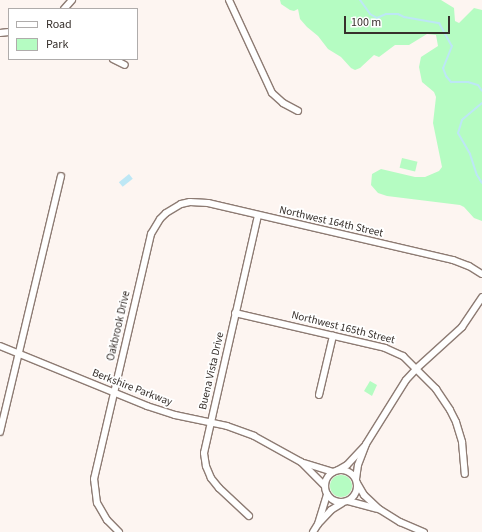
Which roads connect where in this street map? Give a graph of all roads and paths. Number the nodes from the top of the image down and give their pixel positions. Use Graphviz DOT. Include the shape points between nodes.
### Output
graph roads {
  1 [pos="72,0"];
  2 [pos="229,0"];
  3 [pos="65,8"];
  4 [pos="115,60"];
  5 [pos="125,65"];
  6 [pos="298,111"];
  7 [pos="61,176"];
  8 [pos="173,208"];
  9 [pos="258,215"];
  10 [pos="482,274"];
  11 [pos="482,297"];
  12 [pos="235,313"];
  13 [pos="333,336"];
  14 [pos="0,346"];
  15 [pos="19,353"];
  16 [pos="417,368"];
  17 [pos="114,392"];
  18 [pos="319,395"];
  19 [pos="210,422"];
  20 [pos="0,432"];
  21 [pos="366,444"];
  22 [pos="301,462"];
  23 [pos="335,471"];
  24 [pos="465,474"];
  25 [pos="356,481"];
  26 [pos="324,486"];
  27 [pos="327,494"];
  28 [pos="346,502"];
  29 [pos="379,509"];
  30 [pos="249,516"];
  31 [pos="318,524"];
  32 [pos="119,532"];
  33 [pos="313,532"];
  34 [pos="424,532"];
  1 -- 3 [label="street"];
  2 -- 6 [label="street" via="272,92 283,103"];
  4 -- 5 [label="street"];
  7 -- 15 [label="street"];
  8 -- 9 [label="street, Northwest 164th Street" via="190,202 199,202"];
  8 -- 17 [label="street, Oakbrook Drive" via="160,219 151,234"];
  9 -- 10 [label="street, Northwest 164th Street" via="453,260"];
  9 -- 12 [label="street, Buena Vista Drive"];
  11 -- 16 [label="street" via="462,327"];
  12 -- 13 [label="street, Northwest 165th Street"];
  12 -- 19 [label="street, Buena Vista Drive"];
  13 -- 16 [label="street, Northwest 165th Street" via="396,351"];
  13 -- 18 [label="street"];
  14 -- 15 [label="street, Berkshire Parkway"];
  15 -- 17 [label="street, Berkshire Parkway"];
  15 -- 20 [label="street"];
  16 -- 21 [label="street" via="398,392"];
  16 -- 24 [label="street, Northwest 165th Street" via="443,398 456,422 464,450"];
  17 -- 19 [label="street, Berkshire Parkway" via="160,411"];
  17 -- 32 [label="street, Oakbrook Drive" via="94,479 97,503 106,520"];
  19 -- 22 [label="street, Berkshire Parkway" via="254,436"];
  19 -- 30 [label="street, Buena Vista Drive" via="204,453 206,466 219,488"];
  21 -- 23 [label="street" via="347,465"];
  21 -- 25 [label="street" via="358,465"];
  22 -- 23 [label="street, Berkshire Parkway"];
  22 -- 26 [label="street, Berkshire Parkway"];
  23 -- 25 [label="street" via="346,471"];
  23 -- 26 [label="street" via="327,478"];
  25 -- 28 [label="street" via="354,495"];
  25 -- 29 [label="street" via="364,495"];
  26 -- 27 [label="street"];
  27 -- 28 [label="street" via="336,502"];
  27 -- 31 [label="street"];
  28 -- 29 [label="street"];
  28 -- 31 [label="street" via="331,510"];
  29 -- 34 [label="street" via="400,522"];
  31 -- 33 [label="street"];
}
